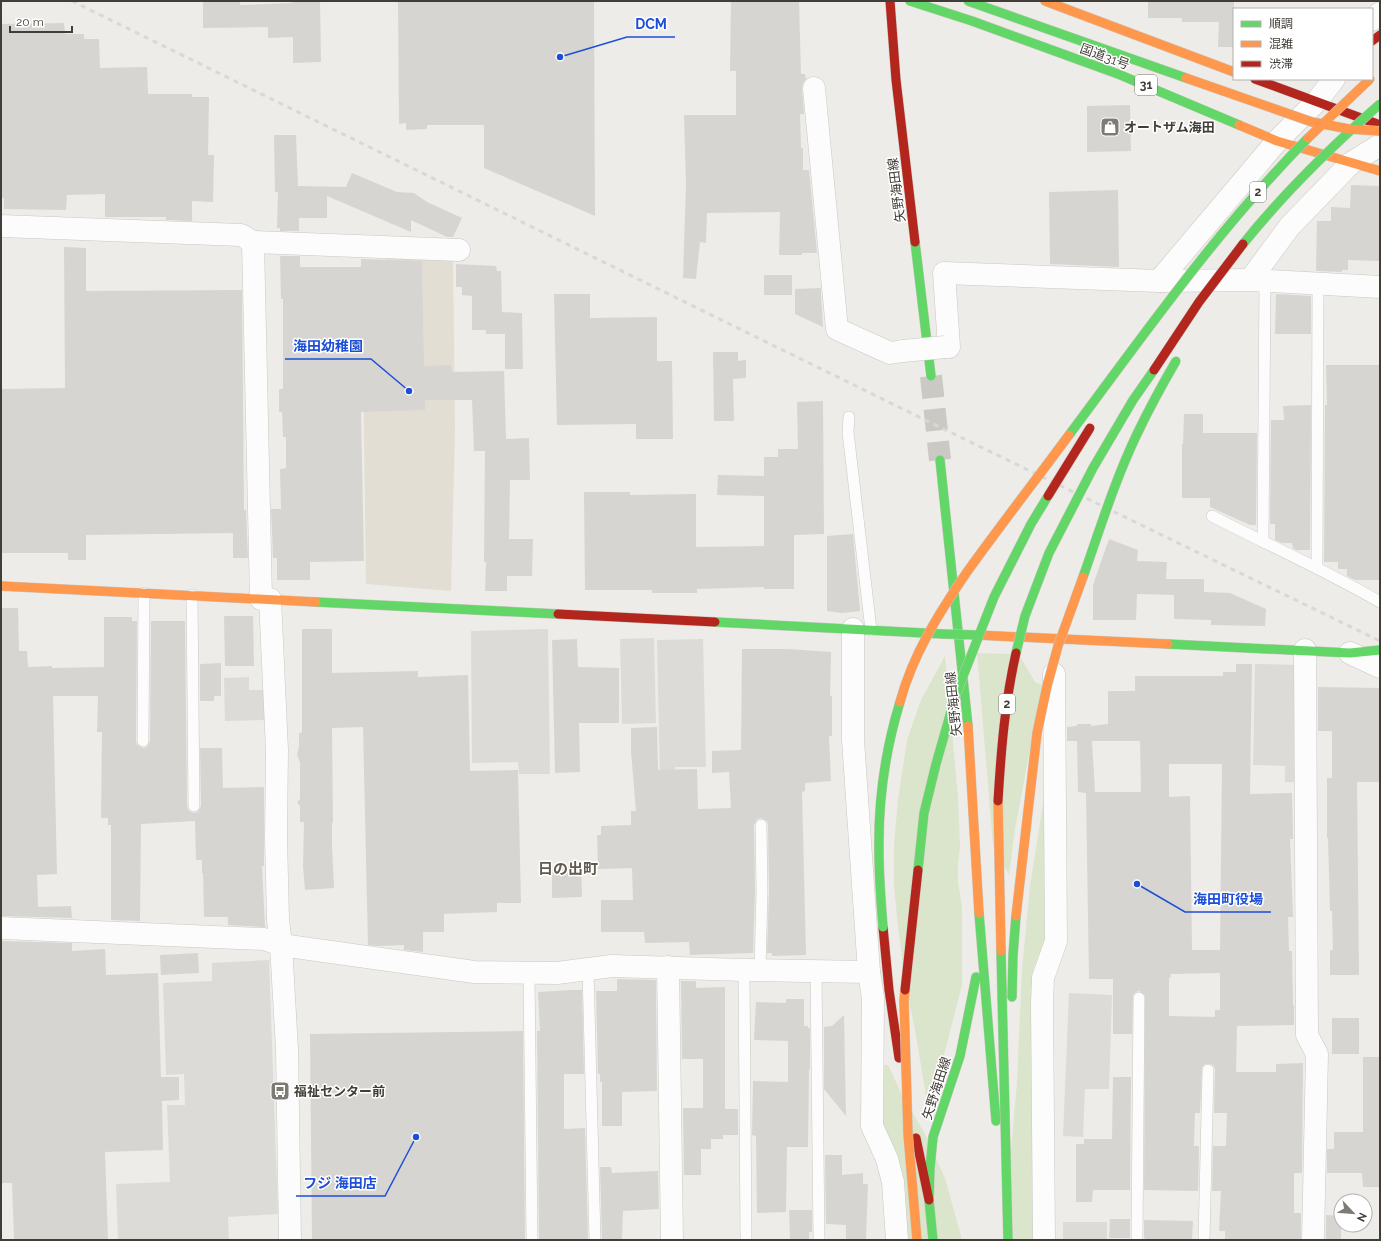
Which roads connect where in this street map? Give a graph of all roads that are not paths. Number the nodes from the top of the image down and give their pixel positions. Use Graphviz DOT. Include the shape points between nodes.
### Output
graph roads {
  1 [pos="890,1"];
  2 [pos="910,1"];
  3 [pos="968,1"];
  4 [pos="1045,1"];
  5 [pos="1173,50"];
  6 [pos="1233,66"];
  7 [pos="1233,72"];
  8 [pos="1258,80"];
  9 [pos="1333,80"];
  10 [pos="1370,80"];
  11 [pos="814,88"];
  12 [pos="1317,101"];
  13 [pos="1380,104"];
  14 [pos="1380,125"];
  15 [pos="1380,131"];
  16 [pos="1277,141"];
  17 [pos="1380,145"];
  18 [pos="1351,163"];
  19 [pos="1380,171"];
  20 [pos="1,226"];
  21 [pos="1252,233"];
  22 [pos="253,242"];
  23 [pos="459,250"];
  24 [pos="1257,280"];
  25 [pos="1159,281"];
  26 [pos="1318,284"];
  27 [pos="1380,288"];
  28 [pos="1207,307"];
  29 [pos="1158,315"];
  30 [pos="1180,352"];
  31 [pos="931,376"];
  32 [pos="1111,394"];
  33 [pos="849,417"];
  34 [pos="1095,420"];
  35 [pos="940,460"];
  36 [pos="1212,516"];
  37 [pos="1263,542"];
  38 [pos="1317,567"];
  39 [pos="1,586"];
  40 [pos="144,593"];
  41 [pos="192,595"];
  42 [pos="265,599"];
  43 [pos="1380,602"];
  44 [pos="862,629"];
  45 [pos="1054,638"];
  46 [pos="1305,650"];
  47 [pos="1380,650"];
  48 [pos="1350,653"];
  49 [pos="1380,667"];
  50 [pos="143,741"];
  51 [pos="194,806"];
  52 [pos="761,825"];
  53 [pos="1,928"];
  54 [pos="281,945"];
  55 [pos="980,946"];
  56 [pos="668,967"];
  57 [pos="588,969"];
  58 [pos="752,970"];
  59 [pos="816,971"];
  60 [pos="869,972"];
  61 [pos="529,973"];
  62 [pos="1139,998"];
  63 [pos="1208,1070"];
  64 [pos="1000,1164"];
  65 [pos="928,1200"];
  66 [pos="290,1240"];
  67 [pos="532,1240"];
  68 [pos="595,1240"];
  69 [pos="672,1240"];
  70 [pos="746,1240"];
  71 [pos="819,1240"];
  72 [pos="897,1240"];
  73 [pos="917,1240"];
  74 [pos="933,1240"];
  75 [pos="1000,1240"];
  76 [pos="1008,1240"];
  77 [pos="1044,1240"];
  78 [pos="1137,1240"];
  79 [pos="1204,1240"];
  80 [pos="1313,1240"];
  1 -- 31 [label="main road, 矢野海田線" via="896,80"];
  2 -- 16 [label="main road, 国道31号 / 31" via="1118,74"];
  3 -- 15 [label="main road, bridge" via="1312,122 1349,129"];
  4 -- 5 [label="main road"];
  5 -- 6 [label="main road"];
  5 -- 7 [label="main road"];
  8 -- 12 [label="main road"];
  9 -- 12 [label="street"];
  10 -- 29 [label="main road, 2, bridge" via="1269,180 1229,225"];
  11 -- 25 [label="street, bridge" via="837,329 890,352 949,347 944,273"];
  12 -- 14 [label="main road"];
  12 -- 16 [label="street"];
  13 -- 21 [label="main road, 2, bridge" via="1338,141"];
  16 -- 18 [label="main road, 国道31号 / 31"];
  16 -- 25 [label="street"];
  17 -- 18 [label="street"];
  18 -- 19 [label="main road, 国道31号 / 31"];
  18 -- 24 [label="street" via="1290,226"];
  20 -- 22 [label="street" via="241,235"];
  21 -- 28 [label="main road, bridge"];
  21 -- 76 [label="main road, 2, bridge" via="1199,302 1134,400 1093,468 1049,553 1025,616 1010,680 998,811"];
  22 -- 23 [label="street"];
  22 -- 42 [label="street"];
  24 -- 25 [label="street"];
  24 -- 26 [label="street"];
  24 -- 37 [label="lane"];
  26 -- 27 [label="street"];
  26 -- 38 [label="lane"];
  29 -- 32 [label="main road, 2, bridge"];
  29 -- 65 [label="main road, bridge" via="947,601 920,649 897,708 888,747 878,832 883,927 896,1044"];
  30 -- 64 [label="main road, bridge" via="1137,434 1116,484 1058,646 1036,733 1016,916 1010,1082"];
  33 -- 44 [label="lane"];
  34 -- 73 [label="main road, bridge" via="1031,524 994,597 956,694 924,812 904,1001 908,1134"];
  35 -- 55 [label="main road, 矢野海田線" via="970,741"];
  36 -- 37 [label="lane"];
  37 -- 38 [label="lane"];
  38 -- 43 [label="lane"];
  39 -- 40 [label="main road"];
  40 -- 41 [label="main road"];
  40 -- 50 [label="lane"];
  41 -- 42 [label="main road"];
  41 -- 51 [label="lane"];
  42 -- 44 [label="main road"];
  42 -- 54 [label="street" via="277,750 276,837"];
  44 -- 45 [label="main road, bridge"];
  44 -- 60 [label="street" via="853,740"];
  45 -- 46 [label="main road"];
  45 -- 77 [label="street" via="1056,940 1043,978"];
  46 -- 48 [label="main road"];
  46 -- 80 [label="street" via="1308,1035 1317,1054"];
  47 -- 48 [label="main road"];
  48 -- 49 [label="street"];
  52 -- 58 [label="lane" via="762,891"];
  53 -- 54 [label="street" via="264,939"];
  54 -- 61 [label="street" via="474,972"];
  54 -- 66 [label="street" via="287,1048"];
  55 -- 64 [label="main road, 矢野海田線"];
  55 -- 65 [label="main road, 矢野海田線" via="977,974 960,1056 933,1138"];
  56 -- 57 [label="street" via="612,966"];
  56 -- 58 [label="street"];
  56 -- 69 [label="street"];
  57 -- 61 [label="street" via="557,974"];
  57 -- 68 [label="lane"];
  58 -- 59 [label="street"];
  58 -- 70 [label="lane"];
  59 -- 60 [label="street"];
  59 -- 71 [label="lane"];
  60 -- 72 [label="street" via="873,998 872,1126 887,1159 893,1182"];
  61 -- 67 [label="lane"];
  62 -- 78 [label="lane"];
  63 -- 79 [label="lane"];
  64 -- 75 [label="main road, 矢野海田線"];
  65 -- 74 [label="main road, 矢野海田線"];
}
